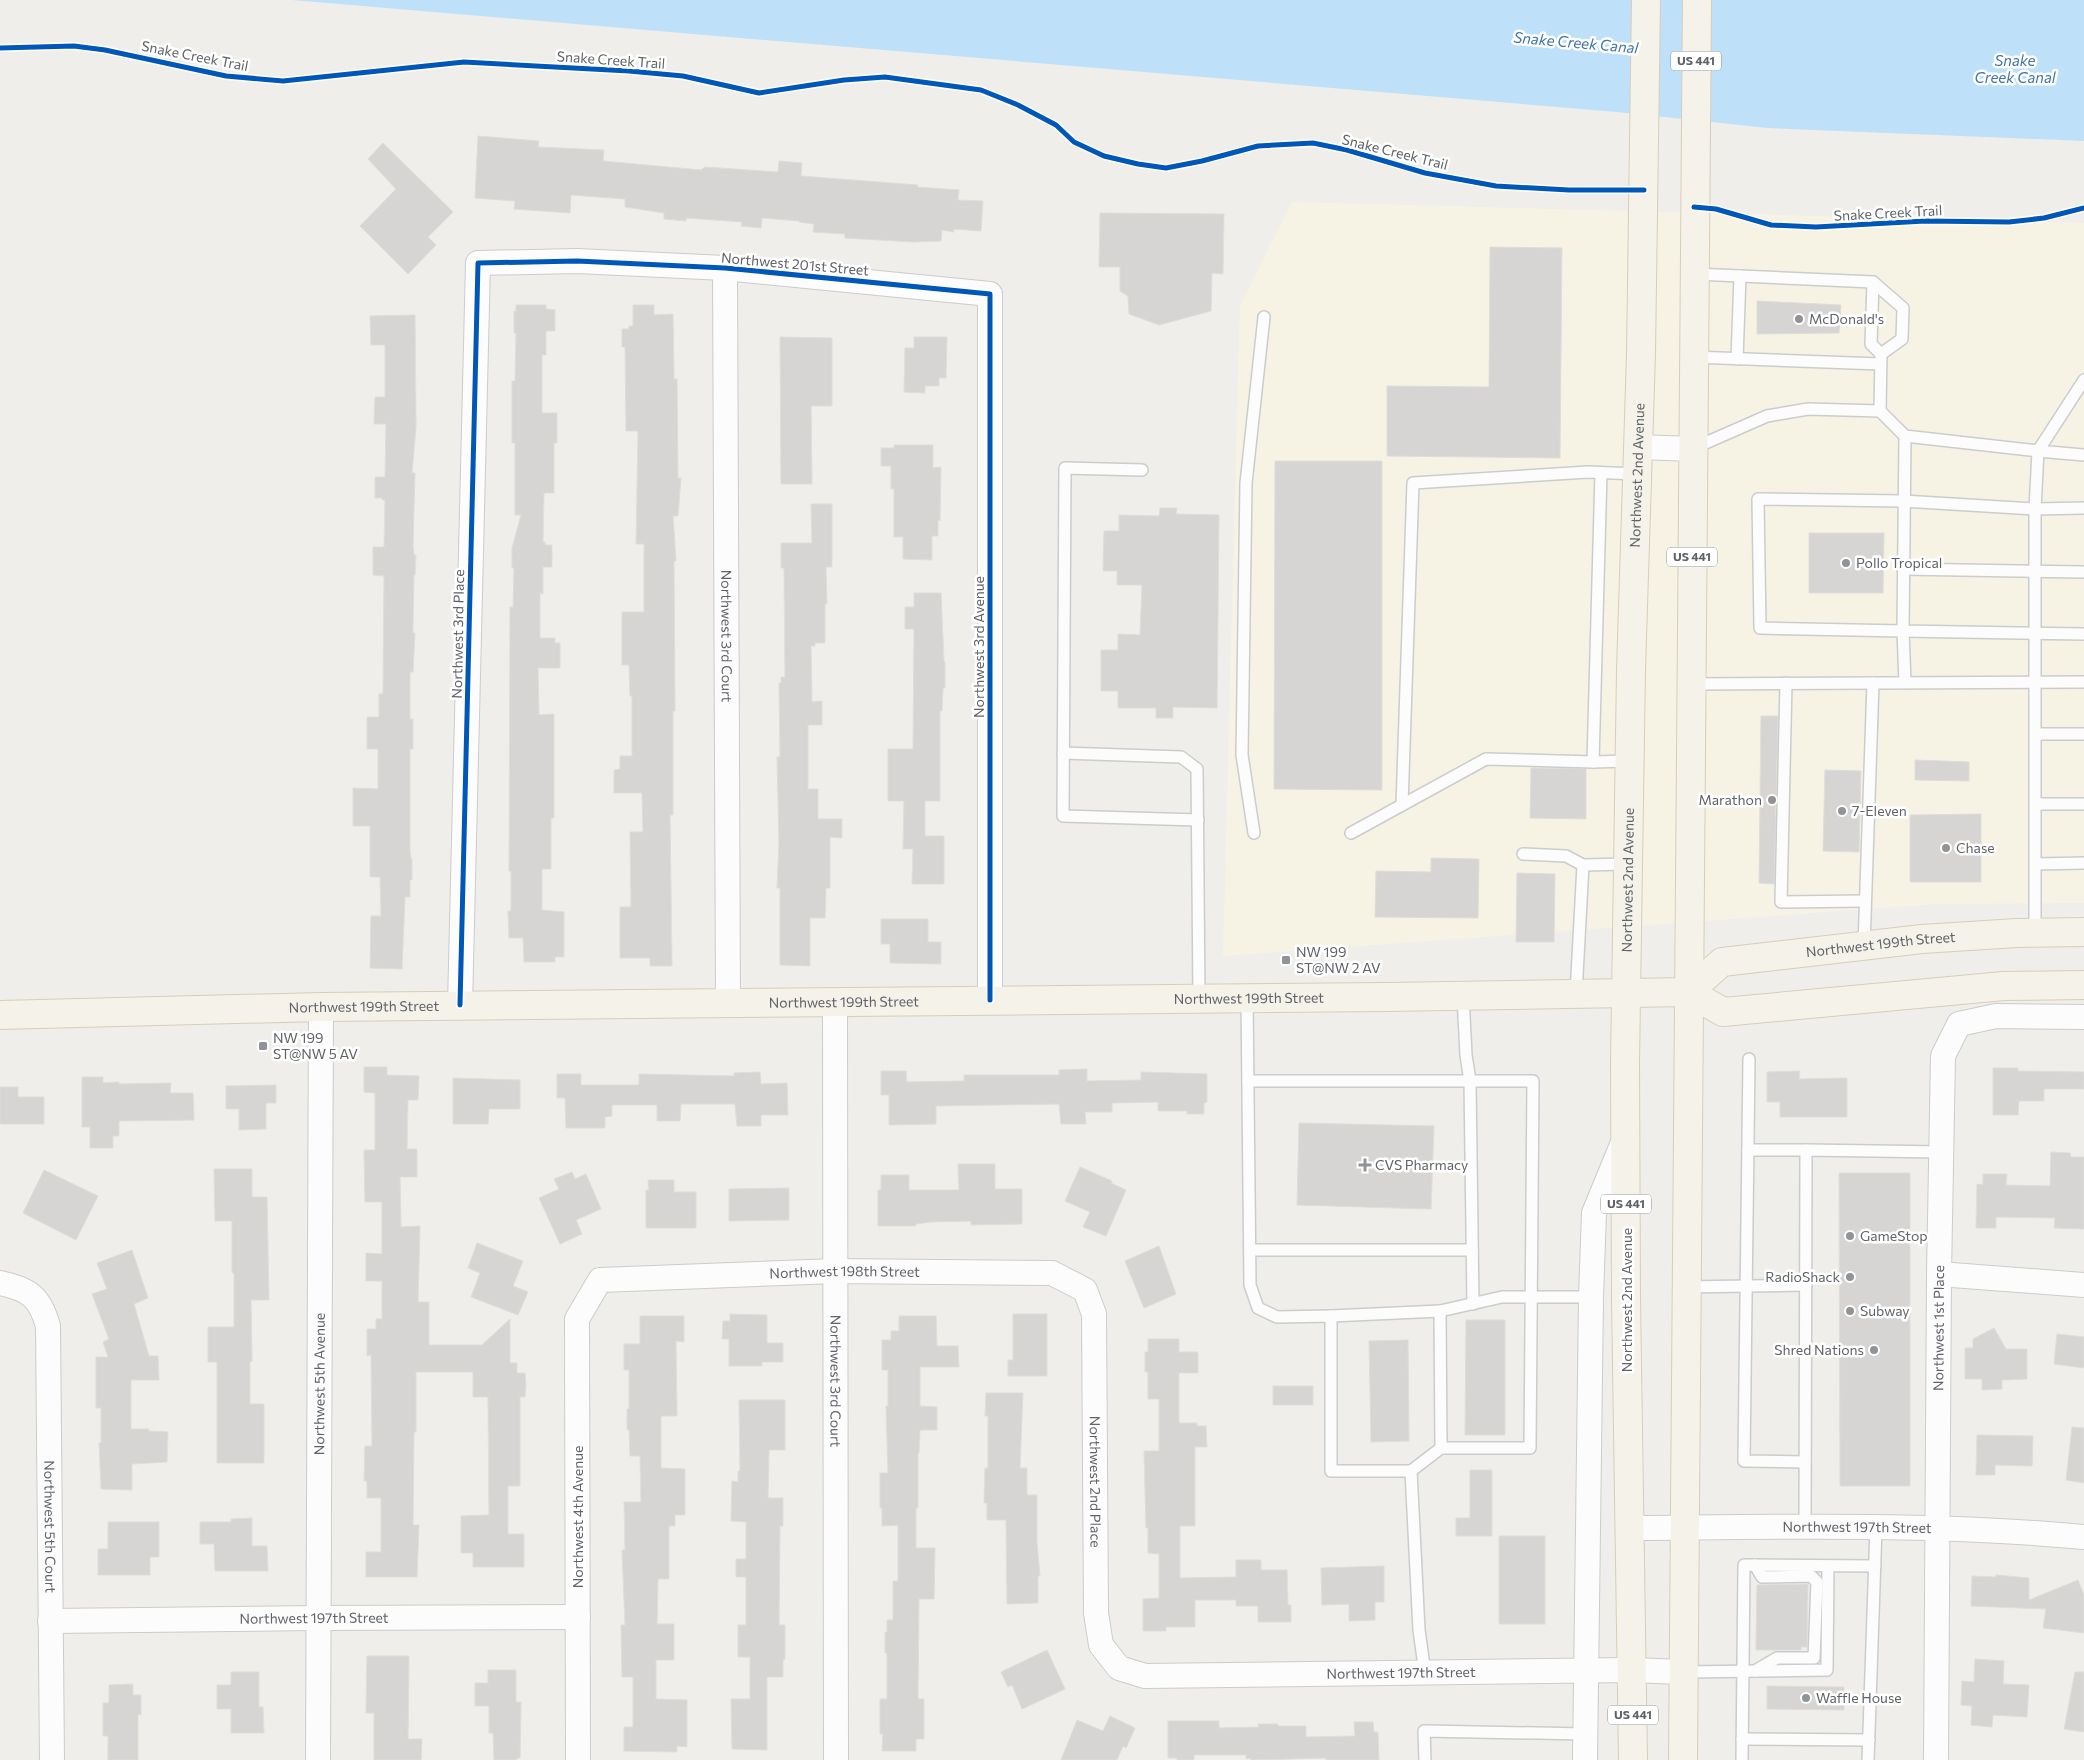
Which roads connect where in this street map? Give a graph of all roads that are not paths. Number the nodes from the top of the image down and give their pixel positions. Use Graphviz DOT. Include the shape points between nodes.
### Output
graph roads {
  1 [pos="1646,0"];
  2 [pos="1696,0"];
  3 [pos="478,263"];
  4 [pos="725,268"];
  5 [pos="1693,274"];
  6 [pos="1740,276"];
  7 [pos="1873,282"];
  8 [pos="990,294"];
  9 [pos="1264,316"];
  10 [pos="1694,357"];
  11 [pos="1737,358"];
  12 [pos="1880,359"];
  13 [pos="2084,380"];
  14 [pos="1880,411"];
  15 [pos="1905,436"];
  16 [pos="1638,448"];
  17 [pos="1692,449"];
  18 [pos="2038,451"];
  19 [pos="2084,455"];
  20 [pos="1142,470"];
  21 [pos="1601,473"];
  22 [pos="1637,474"];
  23 [pos="1903,502"];
  24 [pos="2084,508"];
  25 [pos="2035,509"];
  26 [pos="1903,569"];
  27 [pos="2036,572"];
  28 [pos="2084,572"];
  29 [pos="1903,631"];
  30 [pos="2036,634"];
  31 [pos="2084,634"];
  32 [pos="2036,681"];
  33 [pos="1905,682"];
  34 [pos="2084,682"];
  35 [pos="1786,683"];
  36 [pos="1873,683"];
  37 [pos="1691,684"];
  38 [pos="2036,734"];
  39 [pos="2084,734"];
  40 [pos="1063,753"];
  41 [pos="1630,761"];
  42 [pos="1592,762"];
  43 [pos="2036,804"];
  44 [pos="2084,804"];
  45 [pos="1402,805"];
  46 [pos="1198,820"];
  47 [pos="1254,833"];
  48 [pos="1351,833"];
  49 [pos="1523,854"];
  50 [pos="2084,863"];
  51 [pos="1627,864"];
  52 [pos="2036,864"];
  53 [pos="1583,865"];
  54 [pos="1865,900"];
  55 [pos="2084,932"];
  56 [pos="2035,933"];
  57 [pos="1864,946"];
  58 [pos="2084,985"];
  59 [pos="1688,992"];
  60 [pos="1626,993"];
  61 [pos="1576,994"];
  62 [pos="1463,995"];
  63 [pos="1199,998"];
  64 [pos="1247,998"];
  65 [pos="990,1000"];
  66 [pos="835,1002"];
  67 [pos="728,1003"];
  68 [pos="460,1005"];
  69 [pos="321,1007"];
  70 [pos="0,1015"];
  71 [pos="2084,1017"];
  72 [pos="1748,1059"];
  73 [pos="1248,1081"];
  74 [pos="1470,1081"];
  75 [pos="1626,1134"];
  76 [pos="1748,1150"];
  77 [pos="1806,1150"];
  78 [pos="1941,1152"];
  79 [pos="1250,1250"];
  80 [pos="1472,1250"];
  81 [pos="836,1271"];
  82 [pos="1939,1274"];
  83 [pos="600,1280"];
  84 [pos="0,1283"];
  85 [pos="2084,1284"];
  86 [pos="1746,1285"];
  87 [pos="1806,1285"];
  88 [pos="1686,1287"];
  89 [pos="1085,1290"];
  90 [pos="1531,1296"];
  91 [pos="1591,1297"];
  92 [pos="1473,1304"];
  93 [pos="1440,1311"];
  94 [pos="1331,1316"];
  95 [pos="1441,1448"];
  96 [pos="1806,1462"];
  97 [pos="1411,1471"];
  98 [pos="1938,1527"];
  99 [pos="1629,1528"];
  100 [pos="1684,1528"];
  101 [pos="1806,1528"];
  102 [pos="1876,1528"];
  103 [pos="2084,1537"];
  104 [pos="1755,1566"];
  105 [pos="1828,1566"];
  106 [pos="1875,1566"];
  107 [pos="318,1618"];
  108 [pos="578,1618"];
  109 [pos="50,1620"];
  110 [pos="1119,1668"];
  111 [pos="1632,1670"];
  112 [pos="1586,1671"];
  113 [pos="1684,1672"];
  114 [pos="1748,1672"];
  115 [pos="1425,1673"];
  116 [pos="1585,1734"];
  117 [pos="1742,1739"];
  118 [pos="1869,1740"];
  119 [pos="52,1760"];
  120 [pos="318,1760"];
  121 [pos="578,1760"];
  122 [pos="836,1760"];
  123 [pos="1425,1760"];
  124 [pos="1585,1760"];
  125 [pos="1633,1760"];
  126 [pos="1683,1760"];
  127 [pos="1742,1760"];
  128 [pos="1868,1760"];
  129 [pos="1936,1760"];
  1 -- 16 [label="main road, Northwest 2nd Avenue / US 441"];
  2 -- 5 [label="main road, US 441"];
  3 -- 4 [label="street, Northwest 201st Street" via="577,261"];
  3 -- 68 [label="street, Northwest 3rd Place"];
  4 -- 8 [label="street, Northwest 201st Street"];
  4 -- 67 [label="street, Northwest 3rd Court"];
  5 -- 6 [label="lane"];
  5 -- 10 [label="main road, US 441"];
  6 -- 7 [label="lane"];
  6 -- 11 [label="lane"];
  7 -- 12 [label="lane" via="1871,344"];
  7 -- 12 [label="lane" via="1903,308 1902,339"];
  8 -- 65 [label="street, Northwest 3rd Avenue"];
  9 -- 47 [label="lane" via="1246,483 1242,755"];
  10 -- 11 [label="lane"];
  10 -- 17 [label="main road, US 441"];
  11 -- 12 [label="lane"];
  12 -- 14 [label="lane"];
  13 -- 18 [label="lane"];
  14 -- 15 [label="lane"];
  14 -- 17 [label="lane" via="1808,409 1767,416"];
  15 -- 18 [label="lane"];
  15 -- 23 [label="lane"];
  16 -- 17 [label="street"];
  16 -- 22 [label="main road, Northwest 2nd Avenue / US 441"];
  17 -- 37 [label="main road, US 441"];
  18 -- 19 [label="lane"];
  18 -- 25 [label="lane"];
  20 -- 40 [label="lane" via="1065,468"];
  21 -- 22 [label="lane"];
  21 -- 42 [label="lane"];
  21 -- 45 [label="lane" via="1413,483"];
  22 -- 41 [label="main road, Northwest 2nd Avenue / US 441"];
  23 -- 25 [label="lane"];
  23 -- 26 [label="lane"];
  23 -- 29 [label="lane" via="1758,499 1760,628"];
  24 -- 25 [label="lane"];
  25 -- 27 [label="lane"];
  26 -- 27 [label="lane"];
  26 -- 29 [label="lane"];
  27 -- 28 [label="lane"];
  27 -- 30 [label="lane"];
  29 -- 30 [label="lane"];
  29 -- 33 [label="lane"];
  30 -- 31 [label="lane"];
  30 -- 32 [label="lane"];
  32 -- 33 [label="lane"];
  32 -- 34 [label="lane"];
  32 -- 38 [label="lane"];
  33 -- 36 [label="lane"];
  35 -- 36 [label="lane"];
  35 -- 37 [label="lane"];
  35 -- 54 [label="lane" via="1781,902"];
  36 -- 54 [label="lane"];
  37 -- 59 [label="main road, US 441"];
  38 -- 39 [label="lane"];
  38 -- 43 [label="lane"];
  40 -- 46 [label="lane" via="1181,757 1197,769"];
  40 -- 46 [label="lane" via="1063,816"];
  41 -- 42 [label="lane"];
  41 -- 51 [label="main road, Northwest 2nd Avenue / US 441"];
  42 -- 45 [label="lane" via="1486,759"];
  43 -- 44 [label="lane"];
  43 -- 52 [label="lane"];
  45 -- 48 [label="lane"];
  46 -- 63 [label="lane"];
  49 -- 53 [label="lane" via="1566,856"];
  50 -- 52 [label="lane"];
  51 -- 53 [label="lane"];
  51 -- 60 [label="main road, Northwest 2nd Avenue / US 441"];
  52 -- 56 [label="lane"];
  53 -- 61 [label="lane"];
  54 -- 57 [label="lane"];
  55 -- 56 [label="main road, Northwest 199th Street"];
  56 -- 57 [label="main road, Northwest 199th Street" via="1922,939"];
  57 -- 59 [label="main road, Northwest 199th Street" via="1722,962"];
  58 -- 59 [label="main road" via="2004,986 1723,1012"];
  59 -- 60 [label="main road, Northwest 199th Street"];
  59 -- 88 [label="main road, US 441"];
  60 -- 61 [label="main road, Northwest 199th Street"];
  60 -- 75 [label="main road, Northwest 2nd Avenue / US 441"];
  61 -- 62 [label="main road, Northwest 199th Street"];
  62 -- 64 [label="main road, Northwest 199th Street"];
  62 -- 74 [label="lane"];
  63 -- 64 [label="main road, Northwest 199th Street"];
  63 -- 65 [label="main road, Northwest 199th Street"];
  64 -- 73 [label="lane"];
  65 -- 66 [label="main road, Northwest 199th Street"];
  66 -- 67 [label="main road, Northwest 199th Street"];
  66 -- 81 [label="street, Northwest 3rd Court"];
  67 -- 68 [label="main road, Northwest 199th Street"];
  68 -- 69 [label="main road, Northwest 199th Street"];
  69 -- 70 [label="main road, Northwest 199th Street"];
  69 -- 107 [label="street, Northwest 5th Avenue"];
  71 -- 78 [label="street, Northwest 1st Place" via="1996,1016 1959,1024 1943,1056"];
  72 -- 76 [label="lane"];
  73 -- 74 [label="lane"];
  73 -- 79 [label="lane"];
  74 -- 80 [label="lane"];
  74 -- 90 [label="lane" via="1533,1081"];
  75 -- 91 [label="street" via="1594,1213"];
  75 -- 99 [label="main road, Northwest 2nd Avenue / US 441"];
  76 -- 77 [label="lane"];
  76 -- 86 [label="lane"];
  77 -- 78 [label="lane"];
  77 -- 87 [label="lane"];
  78 -- 82 [label="street, Northwest 1st Place"];
  79 -- 80 [label="lane"];
  79 -- 94 [label="lane" via="1250,1285 1258,1308 1277,1317"];
  80 -- 92 [label="lane"];
  81 -- 83 [label="street, Northwest 198th Street"];
  81 -- 89 [label="street, Northwest 198th Street" via="1052,1273"];
  81 -- 122 [label="street, Northwest 3rd Court"];
  82 -- 85 [label="street"];
  82 -- 98 [label="street, Northwest 1st Place"];
  83 -- 108 [label="street, Northwest 4th Avenue" via="577,1318"];
  84 -- 109 [label="street, Northwest 5th Court" via="18,1287 34,1297 48,1326"];
  86 -- 87 [label="lane"];
  86 -- 88 [label="lane"];
  86 -- 96 [label="lane" via="1744,1461"];
  87 -- 96 [label="lane"];
  88 -- 100 [label="main road, US 441"];
  89 -- 110 [label="street, Northwest 2nd Place" via="1094,1314 1096,1613 1101,1645"];
  90 -- 91 [label="lane"];
  90 -- 92 [label="lane" via="1502,1297"];
  90 -- 95 [label="lane" via="1530,1448"];
  91 -- 112 [label="street"];
  92 -- 93 [label="lane"];
  93 -- 94 [label="lane"];
  93 -- 95 [label="lane"];
  94 -- 97 [label="lane" via="1331,1471"];
  95 -- 97 [label="lane"];
  96 -- 101 [label="lane"];
  97 -- 115 [label="lane" via="1418,1630"];
  98 -- 102 [label="street, Northwest 197th Street"];
  98 -- 103 [label="street, Northwest 197th Street"];
  98 -- 129 [label="street, Northwest 1st Place"];
  99 -- 100 [label="street, Northwest 197th Street"];
  99 -- 111 [label="main road, Northwest 2nd Avenue / US 441"];
  100 -- 101 [label="street, Northwest 197th Street"];
  100 -- 113 [label="main road, US 441"];
  101 -- 102 [label="street, Northwest 197th Street"];
  102 -- 106 [label="lane"];
  104 -- 105 [label="lane"];
  104 -- 114 [label="lane" via="1744,1566"];
  104 -- 114 [label="lane" via="1762,1577 1811,1576 1817,1582 1814,1658 1777,1658"];
  105 -- 106 [label="lane"];
  105 -- 114 [label="lane" via="1827,1670"];
  106 -- 118 [label="lane"];
  107 -- 108 [label="street, Northwest 197th Street"];
  107 -- 109 [label="street, Northwest 197th Street"];
  107 -- 120 [label="street, Northwest 5th Avenue"];
  108 -- 121 [label="street, Northwest 4th Avenue"];
  109 -- 119 [label="street, Northwest 5th Court"];
  110 -- 115 [label="street, Northwest 197th Street" via="1145,1676"];
  111 -- 112 [label="street, Northwest 197th Street"];
  111 -- 113 [label="street, Northwest 197th Street"];
  111 -- 125 [label="main road, Northwest 2nd Avenue / US 441"];
  112 -- 115 [label="street, Northwest 197th Street"];
  112 -- 116 [label="street"];
  113 -- 114 [label="lane"];
  113 -- 126 [label="main road, US 441"];
  114 -- 117 [label="lane"];
  116 -- 123 [label="lane" via="1424,1731"];
  116 -- 124 [label="street"];
  117 -- 118 [label="lane"];
  117 -- 127 [label="lane"];
  118 -- 128 [label="lane"];
}
